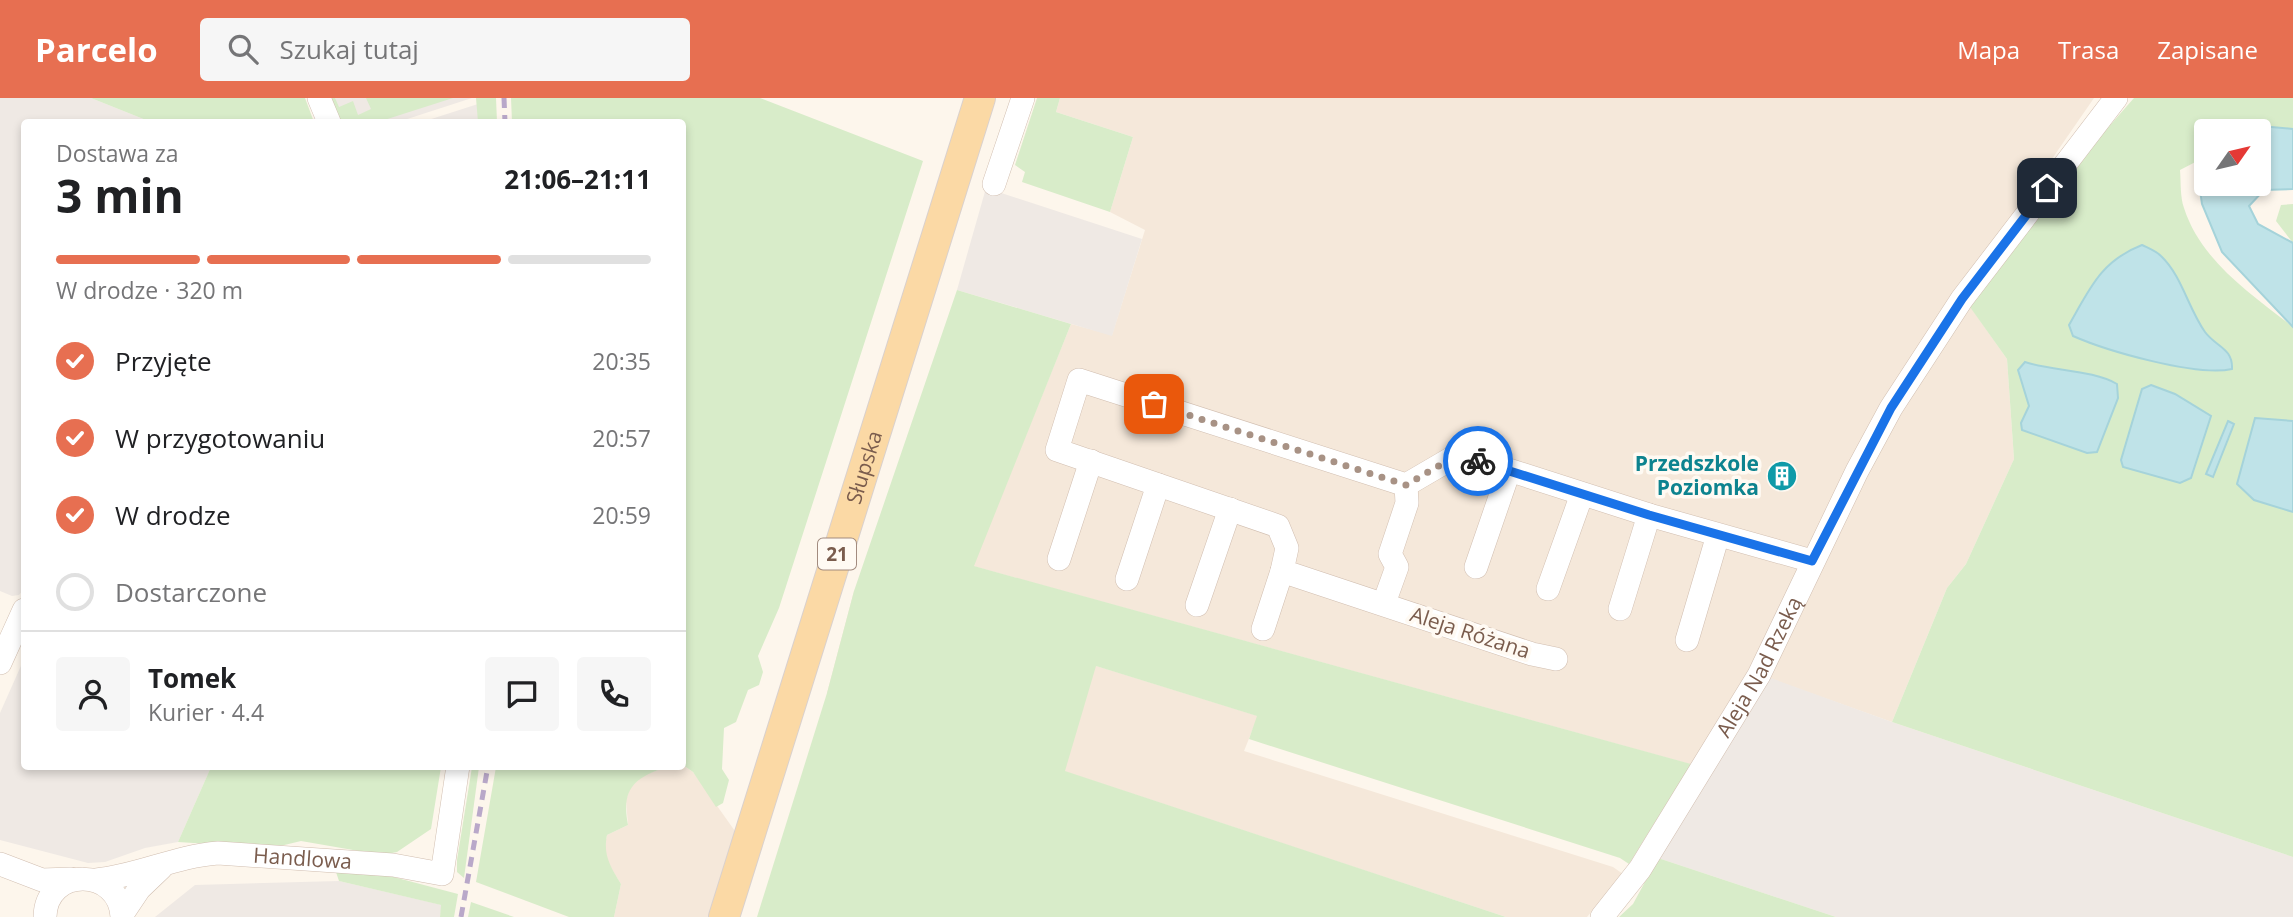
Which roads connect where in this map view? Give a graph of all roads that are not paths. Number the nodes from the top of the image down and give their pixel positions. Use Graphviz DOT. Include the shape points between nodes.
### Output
graph roads {
  1 [pos="319,98"];
  2 [pos="980,98"];
  3 [pos="1023,98"];
  4 [pos="2116,98"];
  5 [pos="328,119"];
  6 [pos="994,184"];
  7 [pos="1091,461"];
  8 [pos="1509,471"];
  9 [pos="1158,485"];
  10 [pos="1406,485"];
  11 [pos="1582,494"];
  12 [pos="1230,509"];
  13 [pos="1649,515"];
  14 [pos="1717,536"];
  15 [pos="1059,559"];
  16 [pos="1812,561"];
  17 [pos="1476,567"];
  18 [pos="1282,571"];
  19 [pos="1127,579"];
  20 [pos="1548,589"];
  21 [pos="1384,603"];
  22 [pos="1197,605"];
  23 [pos="1620,609"];
  24 [pos="21,617"];
  25 [pos="1263,629"];
  26 [pos="1687,640"];
  27 [pos="1556,659"];
  28 [pos="0,663"];
  29 [pos="457,770"];
  30 [pos="163,865"];
  31 [pos="10,869"];
  32 [pos="85,879"];
  33 [pos="44,915"];
  34 [pos="122,915"];
  35 [pos="724,917"];
  36 [pos="1602,917"];
  1 -- 5 [label="street"];
  2 -- 35 [label="main road, Słupska / 21"];
  3 -- 6 [label="street"];
  4 -- 16 [label="street, Aleja Nad Rzeką" via="1962,299 1891,408"];
  7 -- 9 [label="street"];
  7 -- 10 [label="street" via="1058,450 1079,380"];
  7 -- 15 [label="street"];
  8 -- 10 [label="street" via="1459,454"];
  8 -- 11 [label="street"];
  8 -- 17 [label="street"];
  9 -- 12 [label="street"];
  9 -- 19 [label="street"];
  10 -- 21 [label="street, Aleja Różana" via="1407,503 1390,554 1397,567"];
  11 -- 13 [label="street"];
  11 -- 20 [label="street"];
  12 -- 18 [label="street" via="1278,526 1287,548"];
  12 -- 22 [label="street"];
  13 -- 14 [label="street"];
  13 -- 23 [label="street"];
  14 -- 16 [label="street"];
  14 -- 26 [label="street"];
  16 -- 36 [label="street, Aleja Nad Rzeką" via="1759,675 1640,869"];
  18 -- 21 [label="street, Aleja Różana"];
  18 -- 25 [label="street"];
  21 -- 27 [label="street, Aleja Różana"];
  24 -- 28 [label="street"];
  29 -- 30 [label="street, Handlowa" via="442,874 393,865 218,853"];
  30 -- 32 [label="street, Handlowa" via="118,878"];
  30 -- 34 [label="street, Handlowa"];
  31 -- 32 [label="street" via="50,880"];
  31 -- 33 [label="street" via="38,895"];
  32 -- 33 [label="street" via="54,891"];
  32 -- 34 [label="street, Handlowa" via="114,893"];
}
